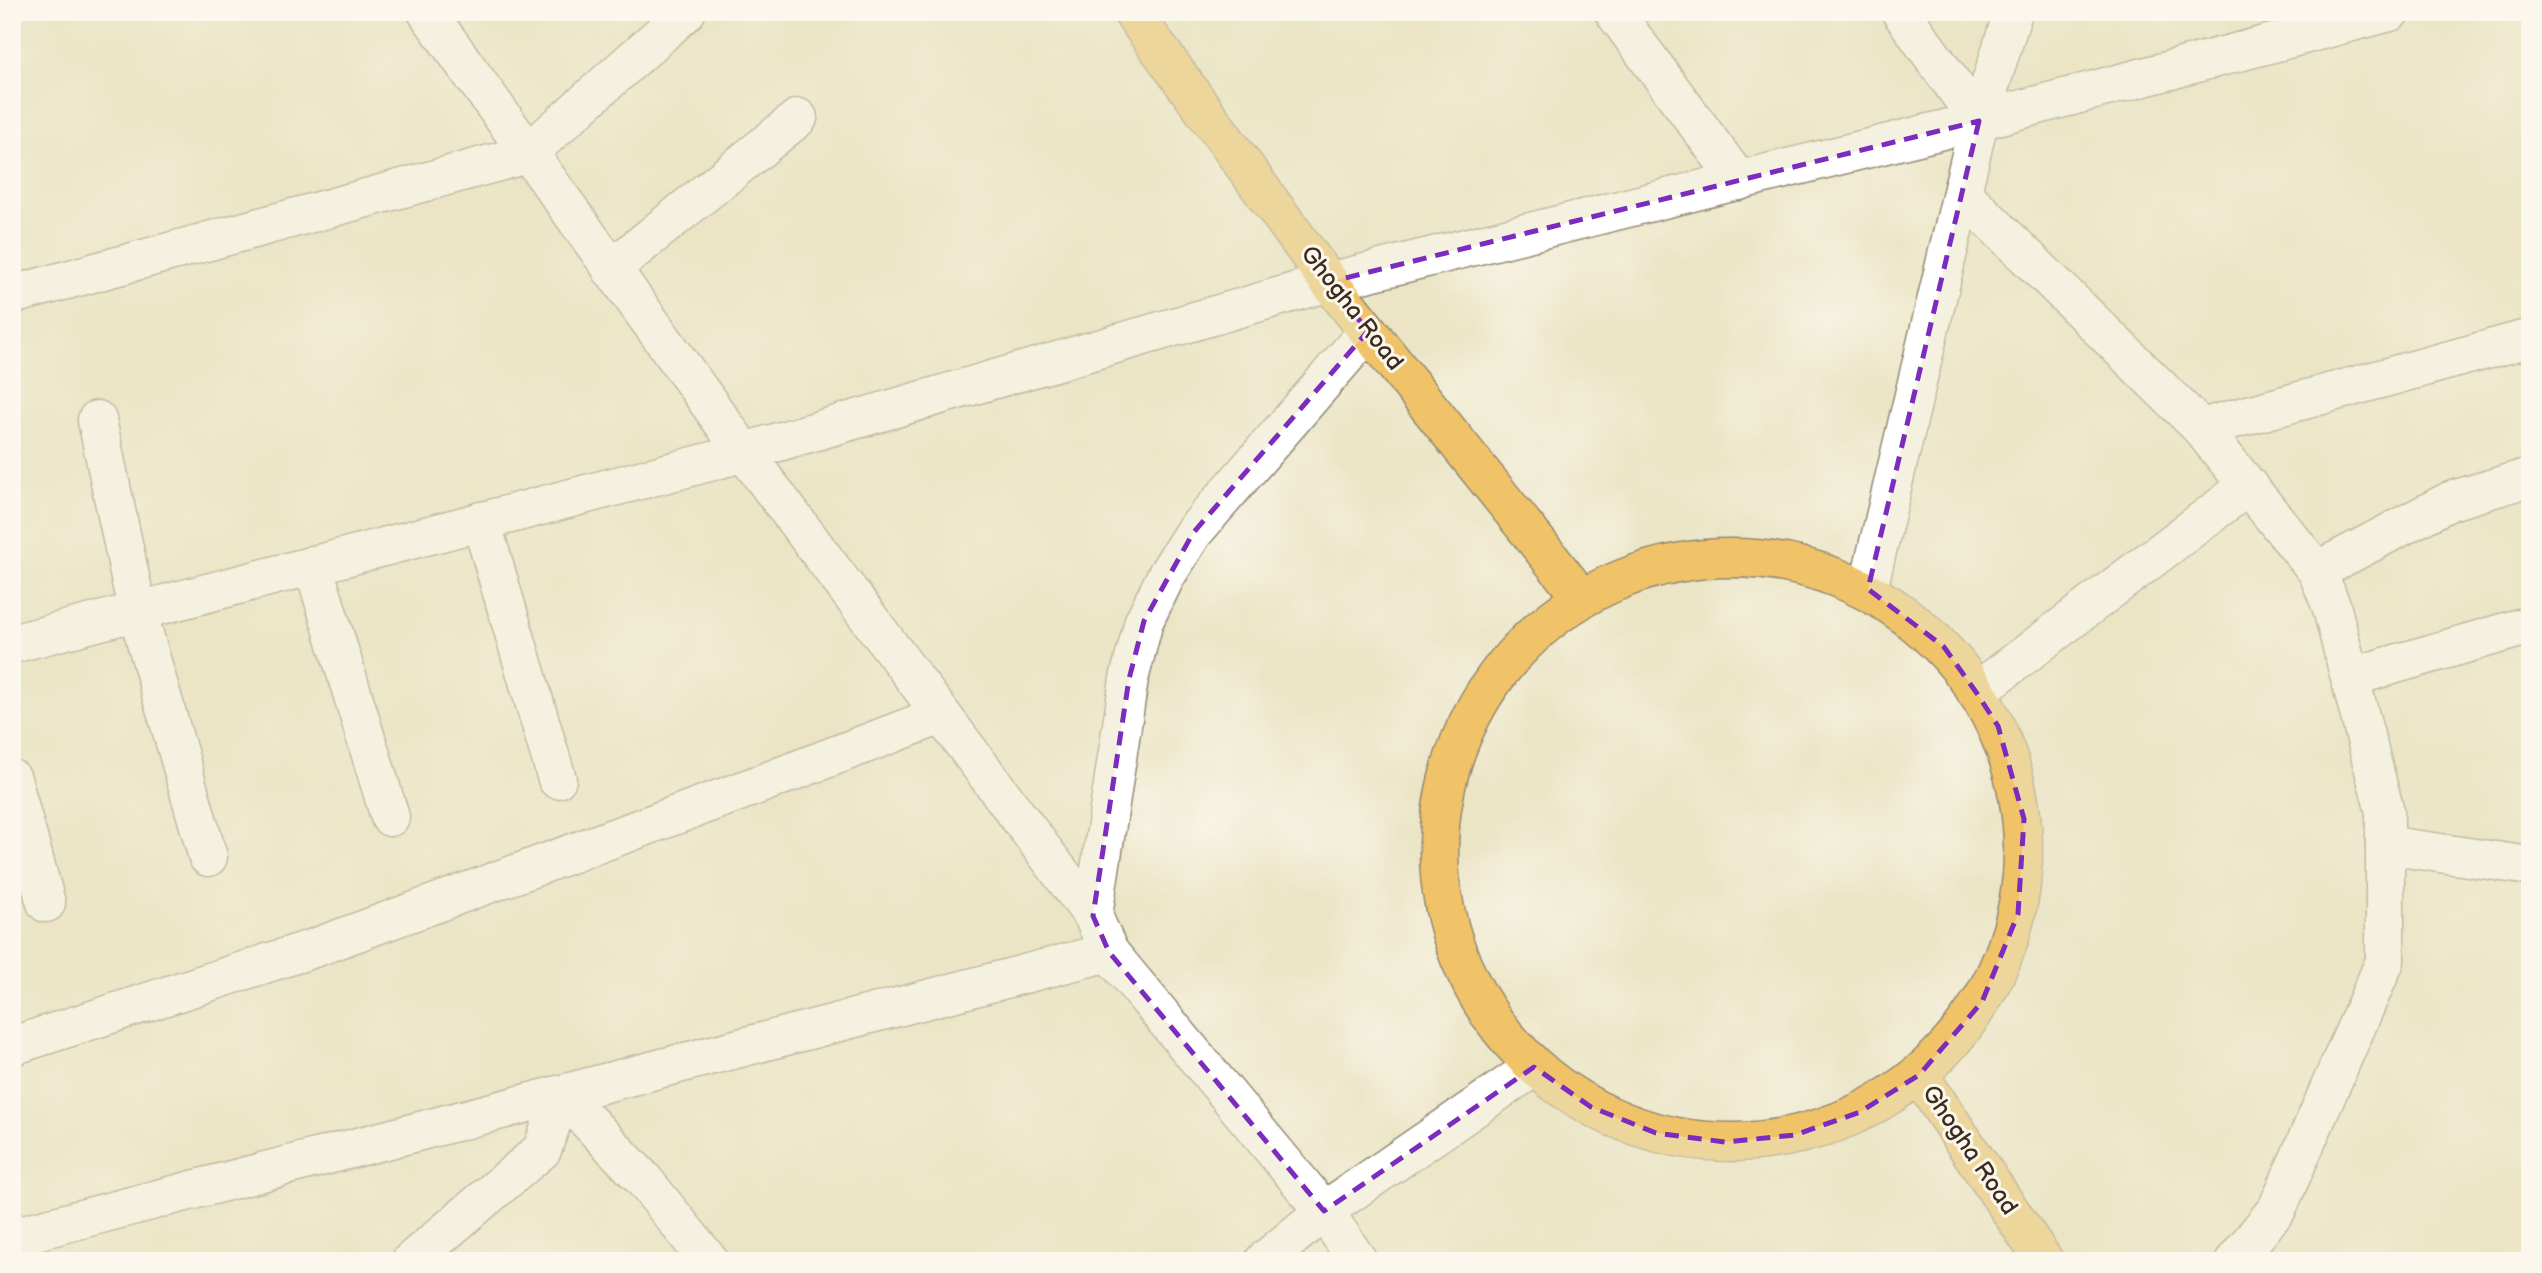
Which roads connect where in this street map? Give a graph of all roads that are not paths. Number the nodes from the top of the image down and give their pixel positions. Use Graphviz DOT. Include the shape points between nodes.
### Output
graph roads {
  1 [pos="427,12"];
  2 [pos="687,12"];
  3 [pos="1132,12"];
  4 [pos="1615,12"];
  5 [pos="1901,12"];
  6 [pos="2013,12"];
  7 [pos="2390,12"];
  8 [pos="798,118"];
  9 [pos="1979,121"];
  10 [pos="527,154"];
  11 [pos="1739,181"];
  12 [pos="1962,193"];
  13 [pos="611,269"];
  14 [pos="1329,282"];
  15 [pos="12,295"];
  16 [pos="1368,331"];
  17 [pos="2530,338"];
  18 [pos="97,420"];
  19 [pos="2201,428"];
  20 [pos="744,452"];
  21 [pos="2530,477"];
  22 [pos="2248,486"];
  23 [pos="481,521"];
  24 [pos="313,565"];
  25 [pos="2317,571"];
  26 [pos="1868,589"];
  27 [pos="1581,597"];
  28 [pos="137,610"];
  29 [pos="2530,625"];
  30 [pos="12,644"];
  31 [pos="2351,677"];
  32 [pos="1976,692"];
  33 [pos="941,715"];
  34 [pos="12,779"];
  35 [pos="557,779"];
  36 [pos="390,817"];
  37 [pos="2385,845"];
  38 [pos="208,857"];
  39 [pos="2530,866"];
  40 [pos="46,903"];
  41 [pos="1093,916"];
  42 [pos="1109,952"];
  43 [pos="12,1046"];
  44 [pos="1534,1067"];
  45 [pos="1919,1075"];
  46 [pos="562,1094"];
  47 [pos="1324,1211"];
  48 [pos="12,1237"];
  49 [pos="411,1261"];
  50 [pos="709,1261"];
  51 [pos="1264,1261"];
  52 [pos="1358,1261"];
  53 [pos="2044,1261"];
  54 [pos="2235,1261"];
  1 -- 10 [label="street"];
  2 -- 10 [label="street"];
  3 -- 14 [label="main road, Ghogha Road"];
  4 -- 11 [label="street"];
  5 -- 9 [label="street"];
  6 -- 9 [label="street"];
  7 -- 9 [label="street"];
  8 -- 13 [label="street"];
  9 -- 11 [label="street"];
  9 -- 12 [label="street"];
  10 -- 13 [label="street"];
  10 -- 15 [label="street"];
  11 -- 14 [label="street"];
  12 -- 19 [label="street"];
  12 -- 26 [label="street"];
  13 -- 20 [label="street"];
  14 -- 16 [label="main road, Ghogha Road"];
  14 -- 20 [label="street"];
  16 -- 27 [label="main road, Ghogha Road"];
  16 -- 41 [label="street" via="1193,533 1144,621 1129,679"];
  17 -- 19 [label="street"];
  18 -- 28 [label="street"];
  19 -- 22 [label="street"];
  20 -- 23 [label="street"];
  20 -- 33 [label="street"];
  21 -- 25 [label="street" via="2450,501"];
  22 -- 25 [label="street"];
  22 -- 32 [label="street"];
  23 -- 24 [label="street"];
  23 -- 35 [label="street"];
  24 -- 28 [label="street"];
  24 -- 36 [label="street"];
  25 -- 31 [label="street" via="2332,605"];
  26 -- 27 [label="main road" via="1773,559 1686,561"];
  26 -- 32 [label="main road" via="1944,647"];
  27 -- 44 [label="main road" via="1510,655 1461,732 1438,821 1443,911 1476,997"];
  28 -- 30 [label="street"];
  28 -- 38 [label="street"];
  29 -- 31 [label="street"];
  31 -- 37 [label="street" via="2385,811"];
  32 -- 45 [label="main road" via="1998,726 2024,819 2018,914 1982,1002"];
  33 -- 41 [label="street"];
  33 -- 43 [label="street" via="314,948"];
  34 -- 40 [label="street"];
  37 -- 39 [label="street"];
  37 -- 54 [label="street" via="2385,961 2277,1209"];
  41 -- 42 [label="street"];
  42 -- 46 [label="street"];
  42 -- 47 [label="street"];
  44 -- 45 [label="main road" via="1591,1107 1656,1133 1725,1142 1795,1135 1860,1112"];
  44 -- 47 [label="street"];
  45 -- 53 [label="main road, Ghogha Road"];
  46 -- 48 [label="street"];
  46 -- 49 [label="street" via="542,1150"];
  46 -- 50 [label="street" via="643,1179"];
  47 -- 51 [label="street"];
  47 -- 52 [label="street"];
}
